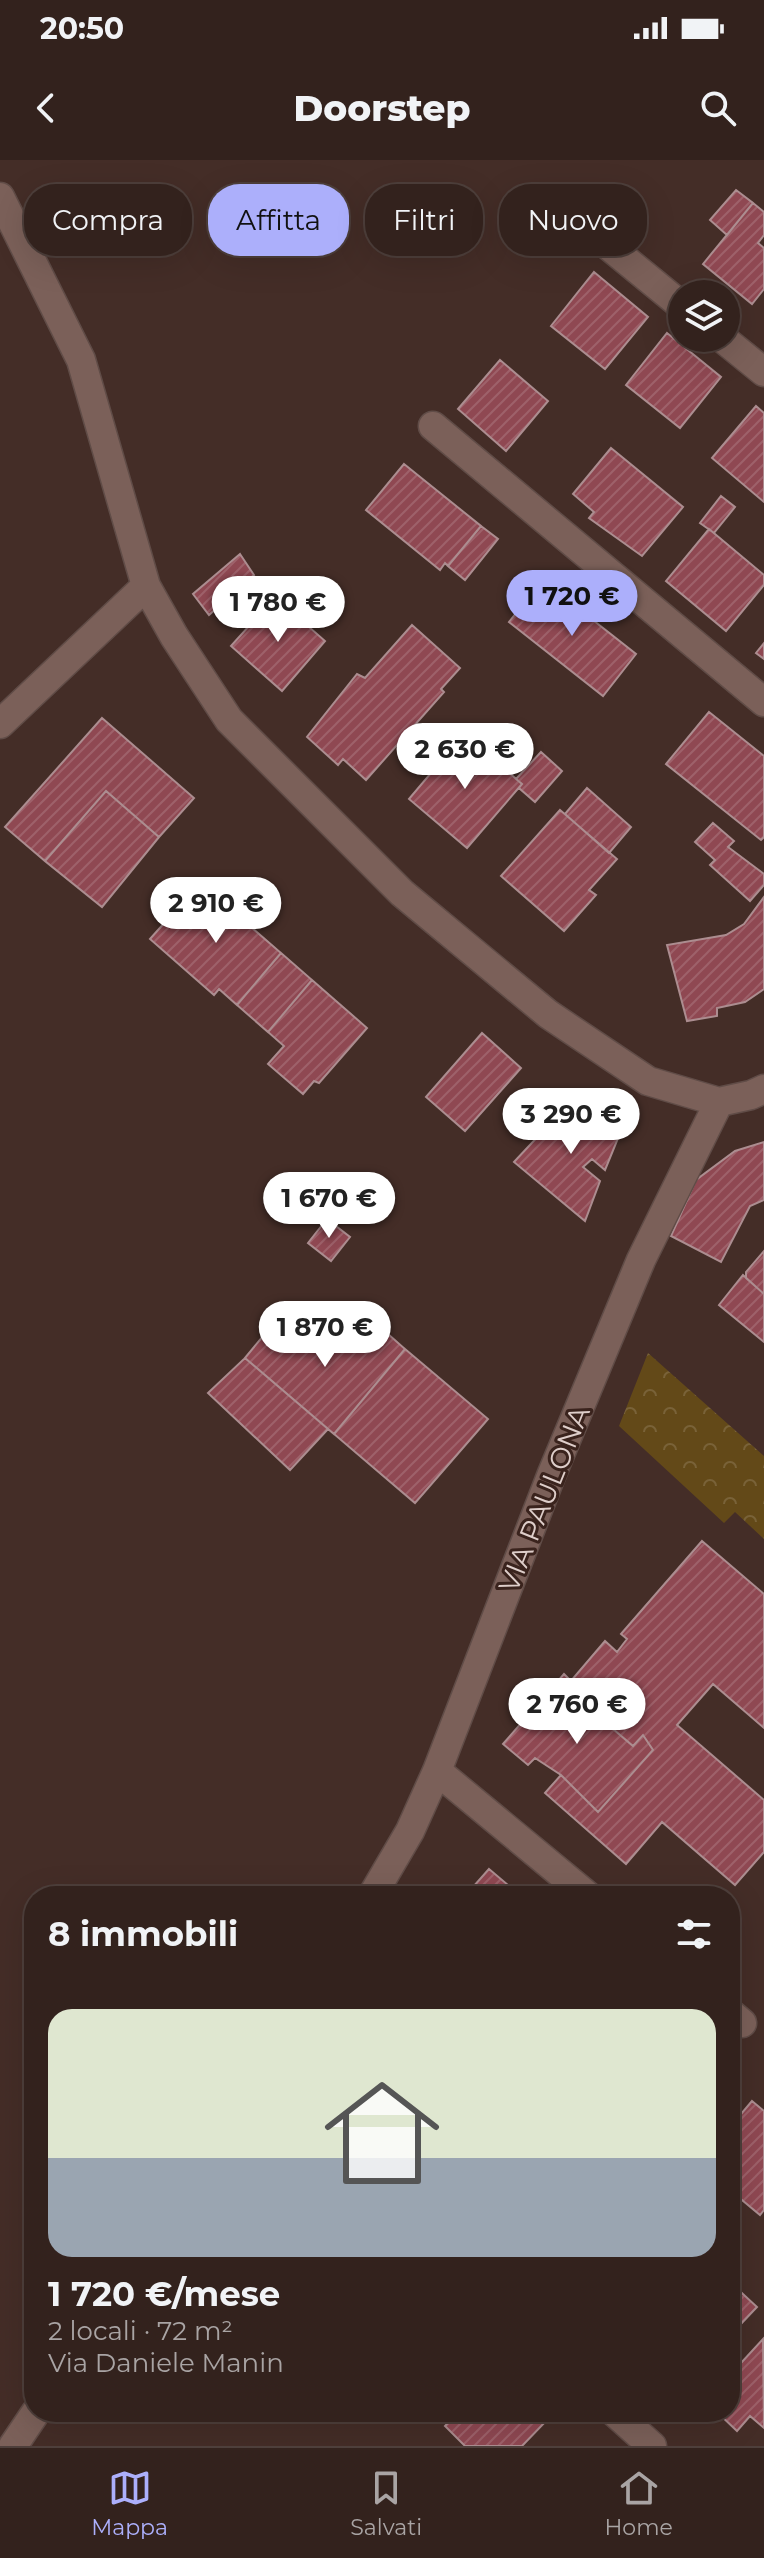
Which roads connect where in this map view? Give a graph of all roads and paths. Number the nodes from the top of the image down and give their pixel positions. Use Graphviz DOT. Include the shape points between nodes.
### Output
graph roads {
  1 [pos="0,197"];
  2 [pos="621,256"];
  3 [pos="668,295"];
  4 [pos="739,352"];
  5 [pos="764,372"];
  6 [pos="433,426"];
  7 [pos="146,586"];
  8 [pos="764,702"];
  9 [pos="0,724"];
  10 [pos="760,1094"];
  11 [pos="719,1102"];
  12 [pos="437,1771"];
  13 [pos="378,1886"];
  14 [pos="576,1886"];
  15 [pos="29,2422"];
  16 [pos="625,2422"];
  17 [pos="13,2446"];
  18 [pos="652,2446"];
  1 -- 7 [label="street" via="81,360"];
  2 -- 3 [label="street"];
  4 -- 5 [label="street"];
  6 -- 8 [label="street"];
  7 -- 9 [label="street"];
  7 -- 11 [label="street" via="229,720 402,893 548,1014 648,1081"];
  10 -- 11 [label="street"];
  11 -- 12 [label="street, VIA PAULONA" via="641,1260"];
  12 -- 13 [label="street, VIA PAULONA"];
  12 -- 14 [label="street"];
  15 -- 17 [label="street"];
  16 -- 18 [label="street"];
}
